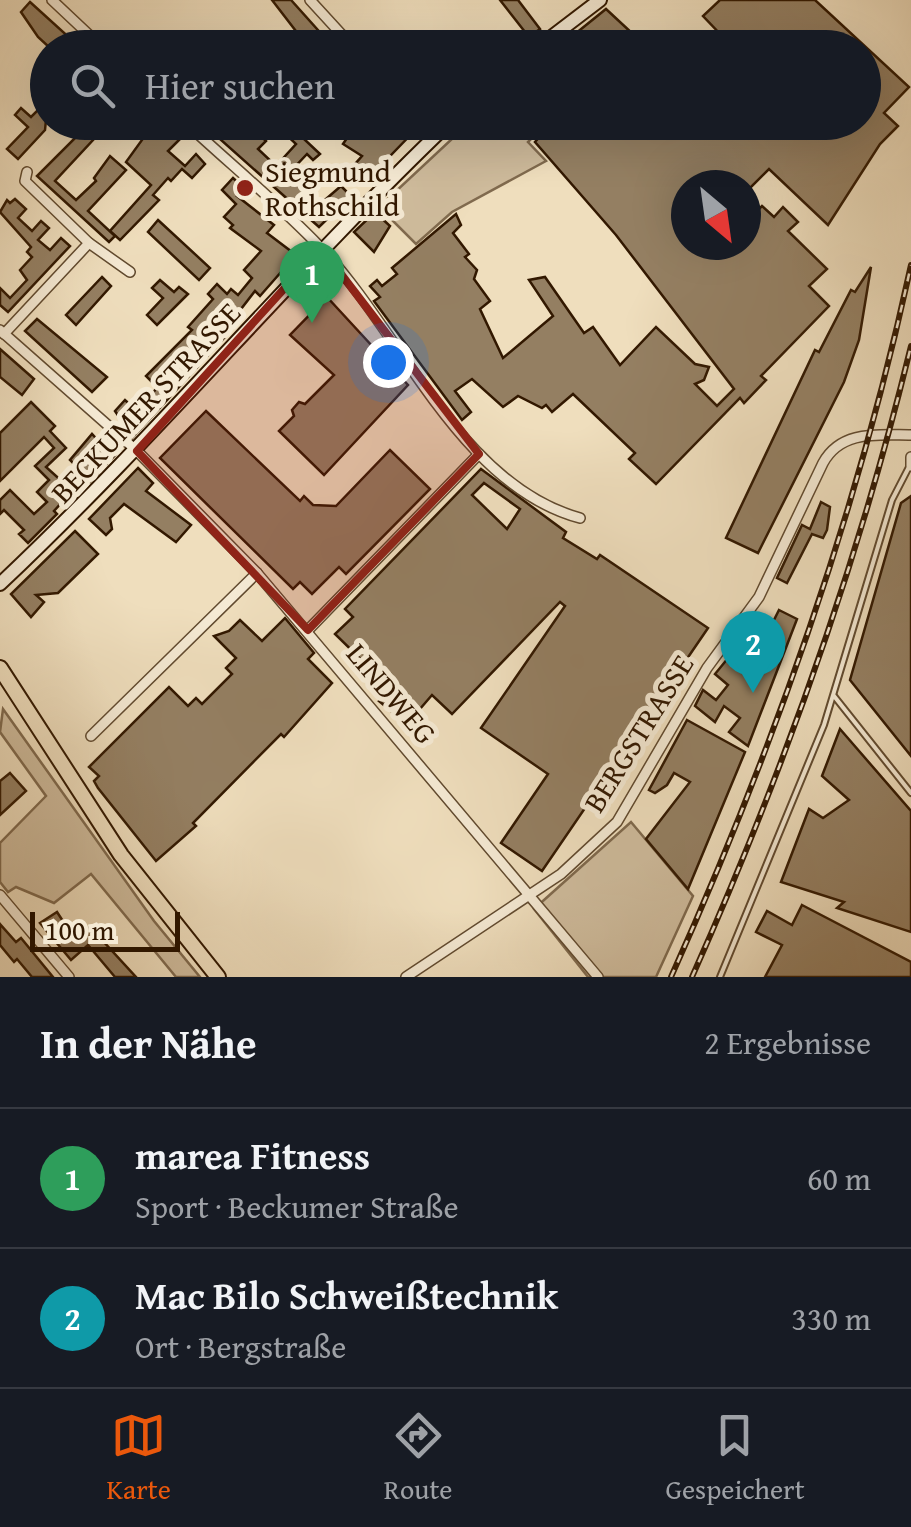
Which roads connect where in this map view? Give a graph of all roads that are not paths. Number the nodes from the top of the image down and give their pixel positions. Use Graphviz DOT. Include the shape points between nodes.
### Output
graph roads {
  1 [pos="52,0"];
  2 [pos="310,0"];
  3 [pos="600,0"];
  4 [pos="84,30"];
  5 [pos="338,30"];
  6 [pos="561,30"];
  7 [pos="204,140"];
  8 [pos="426,140"];
  9 [pos="26,172"];
  10 [pos="90,242"];
  11 [pos="321,248"];
  12 [pos="130,272"];
  13 [pos="2,332"];
  14 [pos="911,435"];
  15 [pos="136,451"];
  16 [pos="479,454"];
  17 [pos="911,463"];
  18 [pos="580,518"];
  19 [pos="258,574"];
  20 [pos="0,584"];
  21 [pos="308,630"];
  22 [pos="0,668"];
  23 [pos="834,696"];
  24 [pos="91,736"];
  25 [pos="911,792"];
  26 [pos="0,895"];
  27 [pos="528,897"];
  28 [pos="69,977"];
  29 [pos="218,977"];
  30 [pos="406,977"];
  31 [pos="598,977"];
  32 [pos="720,977"];
  1 -- 4 [label="street"];
  2 -- 5 [label="street"];
  3 -- 6 [label="street"];
  7 -- 11 [label="street"];
  8 -- 11 [label="street, BECKUMER STRASSE"];
  9 -- 10 [label="street" via="25,181"];
  10 -- 12 [label="street"];
  10 -- 13 [label="street"];
  11 -- 15 [label="street, BECKUMER STRASSE"];
  11 -- 16 [label="street"];
  13 -- 15 [label="street, LINDWEG"];
  14 -- 27 [label="street, BERGSTRASSE" via="837,444 759,596 707,668 617,822"];
  15 -- 19 [label="street, LINDWEG"];
  15 -- 20 [label="street, BECKUMER STRASSE"];
  16 -- 18 [label="street" via="544,505"];
  16 -- 21 [label="street"];
  17 -- 23 [label="lane" via="892,500"];
  19 -- 21 [label="street, LINDWEG"];
  19 -- 24 [label="street"];
  21 -- 27 [label="street, LINDWEG"];
  22 -- 29 [label="main road" via="121,855"];
  23 -- 25 [label="lane"];
  23 -- 32 [label="lane"];
  26 -- 28 [label="street"];
  27 -- 30 [label="street, BERGSTRASSE"];
  27 -- 31 [label="street, LINDWEG"];
}
